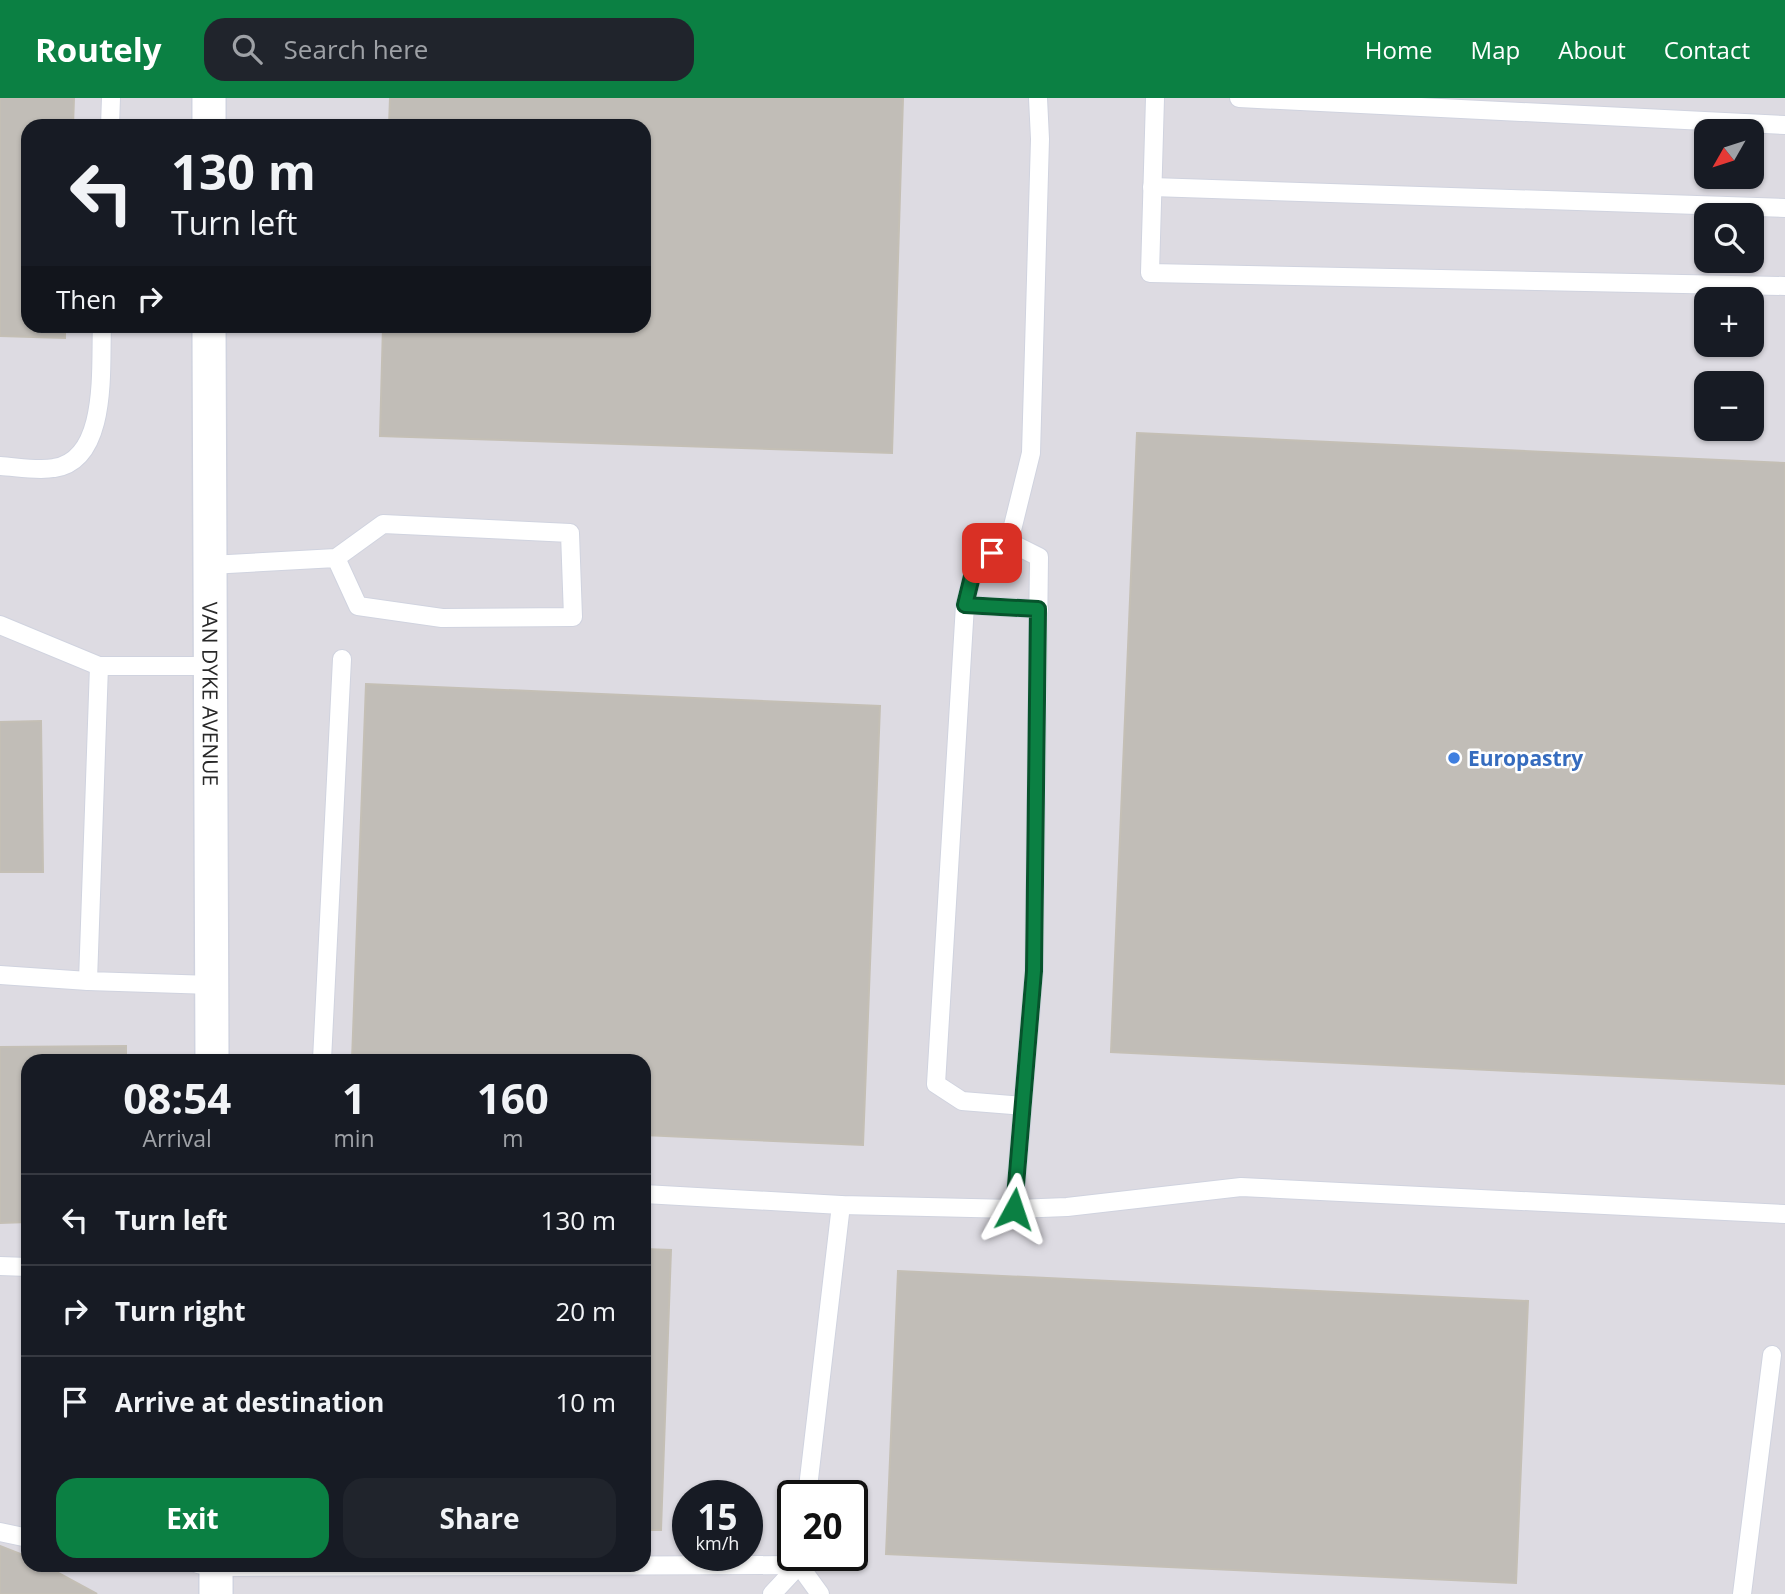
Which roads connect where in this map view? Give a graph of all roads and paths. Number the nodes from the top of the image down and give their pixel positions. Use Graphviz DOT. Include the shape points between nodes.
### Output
graph roads {
  1 [pos="111,98"];
  2 [pos="209,98"];
  3 [pos="1038,98"];
  4 [pos="1155,98"];
  5 [pos="1239,98"];
  6 [pos="110,119"];
  7 [pos="209,119"];
  8 [pos="1785,125"];
  9 [pos="1152,187"];
  10 [pos="1785,208"];
  11 [pos="1785,286"];
  12 [pos="102,333"];
  13 [pos="209,333"];
  14 [pos="0,466"];
  15 [pos="1009,542"];
  16 [pos="336,558"];
  17 [pos="210,565"];
  18 [pos="965,605"];
  19 [pos="1038,609"];
  20 [pos="0,625"];
  21 [pos="342,659"];
  22 [pos="99,666"];
  23 [pos="210,666"];
  24 [pos="0,975"];
  25 [pos="88,981"];
  26 [pos="212,985"];
  27 [pos="212,1054"];
  28 [pos="322,1054"];
  29 [pos="1023,1106"];
  30 [pos="651,1194"];
  31 [pos="841,1205"];
  32 [pos="1014,1209"];
  33 [pos="1785,1214"];
  34 [pos="0,1266"];
  35 [pos="21,1267"];
  36 [pos="1773,1355"];
  37 [pos="809,1480"];
  38 [pos="0,1532"];
  39 [pos="21,1536"];
  40 [pos="777,1561"];
  41 [pos="651,1563"];
  42 [pos="791,1571"];
  43 [pos="806,1571"];
  44 [pos="257,1572"];
  45 [pos="212,1573"];
  46 [pos="772,1594"];
  47 [pos="820,1594"];
  48 [pos="1742,1594"];
  1 -- 6 [label="lane"];
  2 -- 7 [label="street"];
  3 -- 15 [label="lane" via="1031,453"];
  4 -- 9 [label="lane"];
  5 -- 8 [label="lane"];
  9 -- 10 [label="lane"];
  9 -- 11 [label="lane" via="1150,273"];
  12 -- 14 [label="lane" via="99,403 91,440 74,460 55,468"];
  13 -- 17 [label="street, VAN DYKE AVENUE"];
  15 -- 18 [label="lane" via="975,564"];
  15 -- 19 [label="lane" via="1039,557"];
  16 -- 16 [label="lane" via="358,606 442,618 573,617 570,533 383,524"];
  16 -- 17 [label="lane"];
  17 -- 23 [label="street, VAN DYKE AVENUE"];
  18 -- 19 [label="lane"];
  18 -- 29 [label="lane" via="936,1084 962,1101"];
  19 -- 29 [label="lane" via="1034,971"];
  20 -- 22 [label="lane"];
  21 -- 28 [label="lane"];
  22 -- 23 [label="lane"];
  22 -- 25 [label="lane"];
  23 -- 26 [label="street, VAN DYKE AVENUE"];
  24 -- 25 [label="lane"];
  25 -- 26 [label="lane"];
  26 -- 27 [label="street, VAN DYKE AVENUE"];
  29 -- 32 [label="lane"];
  30 -- 31 [label="lane"];
  31 -- 32 [label="lane"];
  31 -- 37 [label="lane"];
  32 -- 33 [label="lane" via="1241,1187"];
  34 -- 35 [label="lane"];
  36 -- 48 [label="lane"];
  38 -- 39 [label="lane"];
  40 -- 41 [label="lane"];
  42 -- 46 [label="lane"];
  43 -- 47 [label="lane"];
  44 -- 45 [label="lane"];
}
